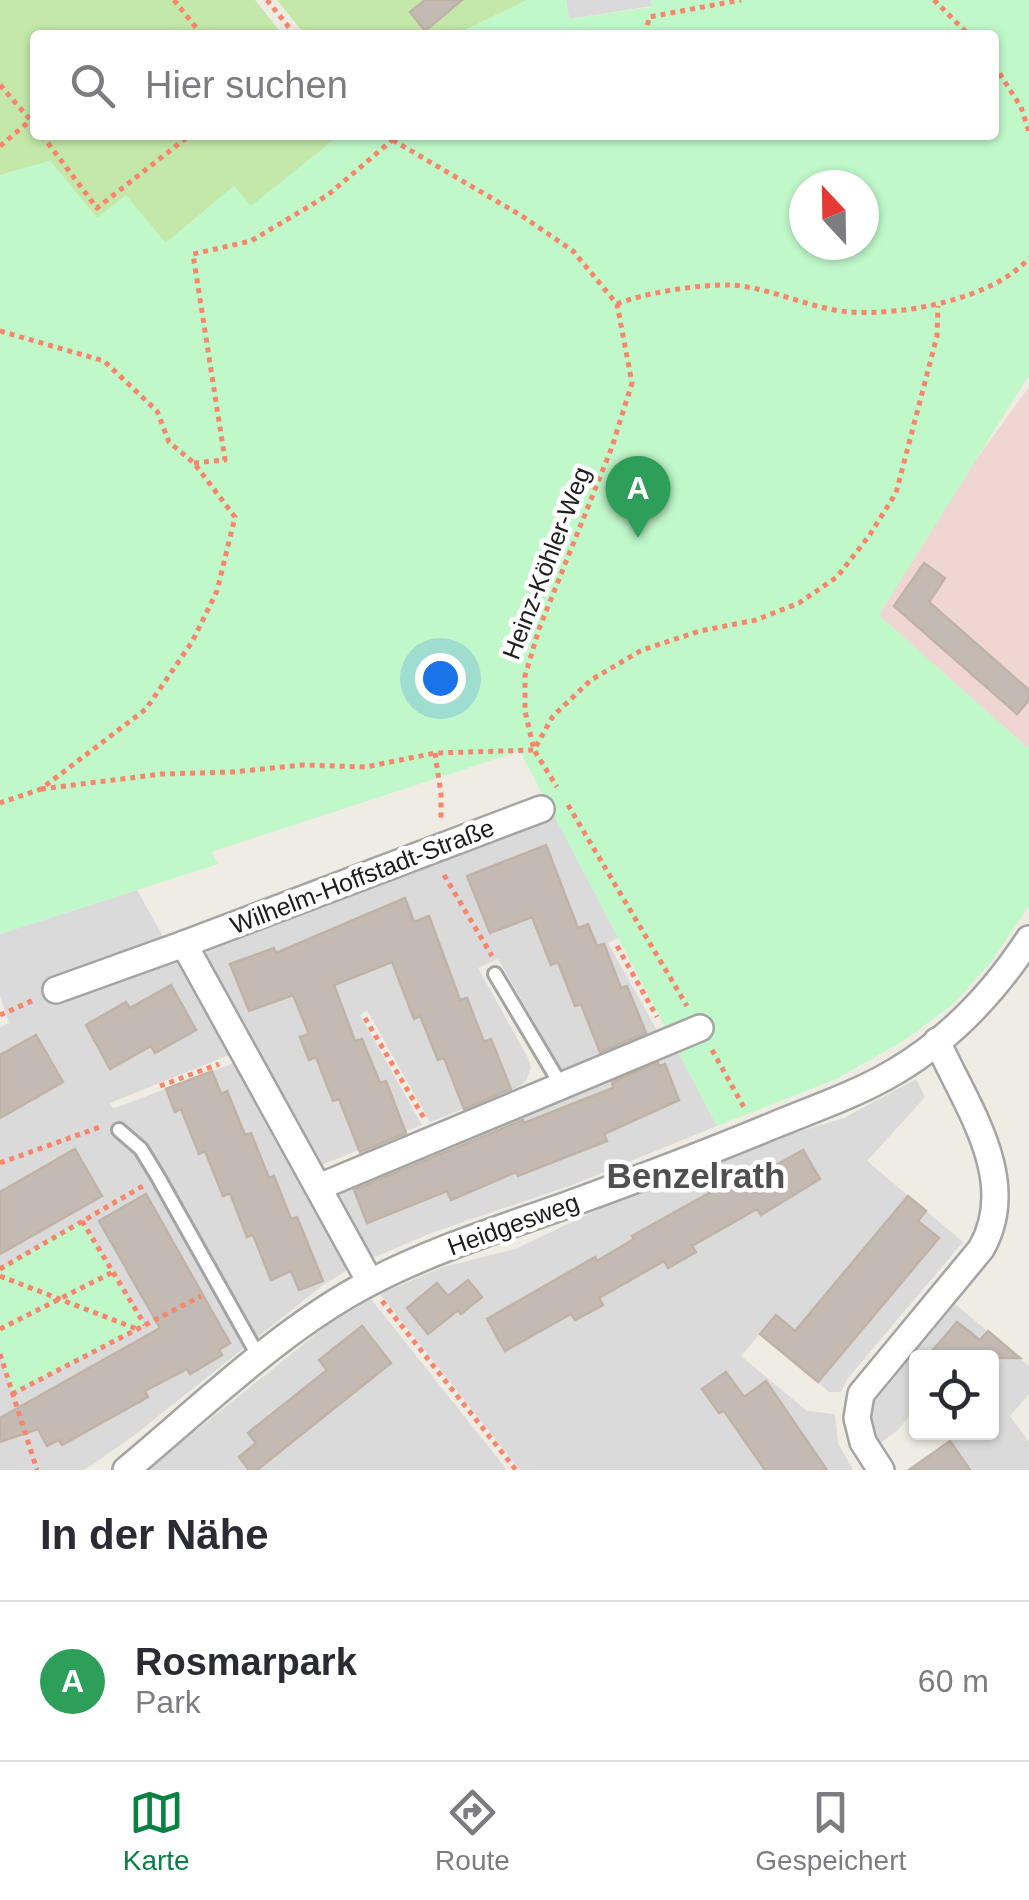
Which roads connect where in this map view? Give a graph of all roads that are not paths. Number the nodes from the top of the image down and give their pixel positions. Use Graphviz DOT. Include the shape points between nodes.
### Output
graph roads {
  1 [pos="541,809"];
  2 [pos="1029,939"];
  3 [pos="184,944"];
  4 [pos="495,974"];
  5 [pos="56,990"];
  6 [pos="700,1028"];
  7 [pos="936,1042"];
  8 [pos="562,1085"];
  9 [pos="120,1130"];
  10 [pos="319,1187"];
  11 [pos="370,1282"];
  12 [pos="260,1359"];
  13 [pos="126,1470"];
  14 [pos="881,1470"];
  1 -- 3 [label="street, Wilhelm-Hoffstadt-Straße"];
  2 -- 7 [label="street, Heidgesweg" via="976,1008"];
  3 -- 5 [label="street, Wilhelm-Hoffstadt-Straße"];
  3 -- 10 [label="street"];
  4 -- 8 [label="lane"];
  6 -- 8 [label="street"];
  7 -- 11 [label="street, Heidgesweg" via="896,1071 759,1132 432,1252"];
  7 -- 14 [label="street" via="987,1152 998,1200 982,1249 860,1394 863,1442"];
  8 -- 10 [label="street"];
  9 -- 12 [label="lane" via="158,1176"];
  10 -- 11 [label="street"];
  11 -- 12 [label="street, Heidgesweg"];
  12 -- 13 [label="street, Heidgesweg"];
}
